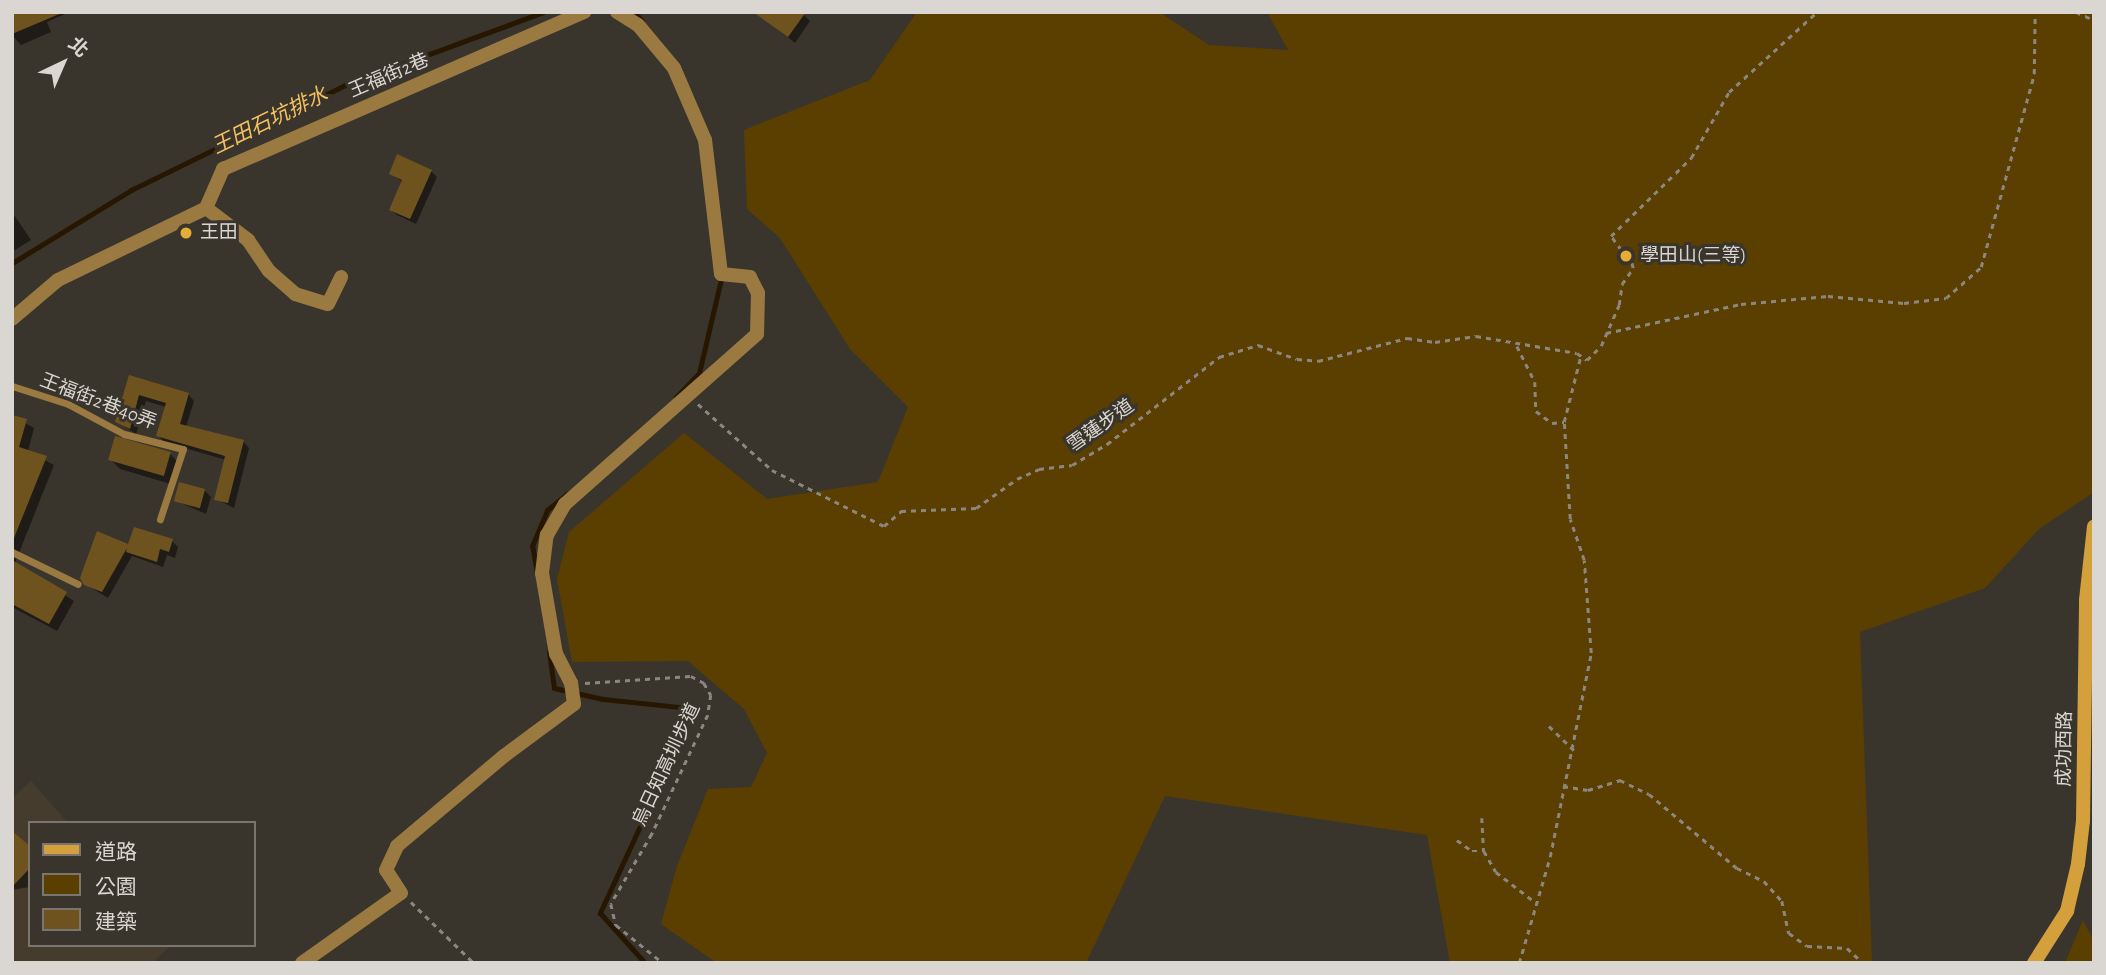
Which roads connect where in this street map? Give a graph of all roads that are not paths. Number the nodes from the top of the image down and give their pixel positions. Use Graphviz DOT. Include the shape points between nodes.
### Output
graph roads {
  1 [pos="584,12"];
  2 [pos="617,12"];
  3 [pos="206,208"];
  4 [pos="341,277"];
  5 [pos="12,319"];
  6 [pos="12,386"];
  7 [pos="160,519"];
  8 [pos="2094,526"];
  9 [pos="12,552"];
  10 [pos="78,584"];
  11 [pos="302,963"];
  12 [pos="2034,963"];
  1 -- 3 [label="street, 王福街2巷" via="223,169"];
  2 -- 11 [label="street" via="638,25 674,68 705,140 721,274 750,277 758,293 757,334 565,504 547,535 542,573 556,654 571,683 574,704 503,756 397,846 386,870 401,893"];
  3 -- 4 [label="street" via="248,240 269,271 295,293 328,304"];
  3 -- 5 [label="street" via="58,279"];
  6 -- 7 [label="lane, 王福街2巷40弄" via="68,404 124,434 183,449"];
  8 -- 12 [label="street, 成功西路" via="2086,600 2083,821 2078,864 2067,911"];
  9 -- 10 [label="lane"];
}
